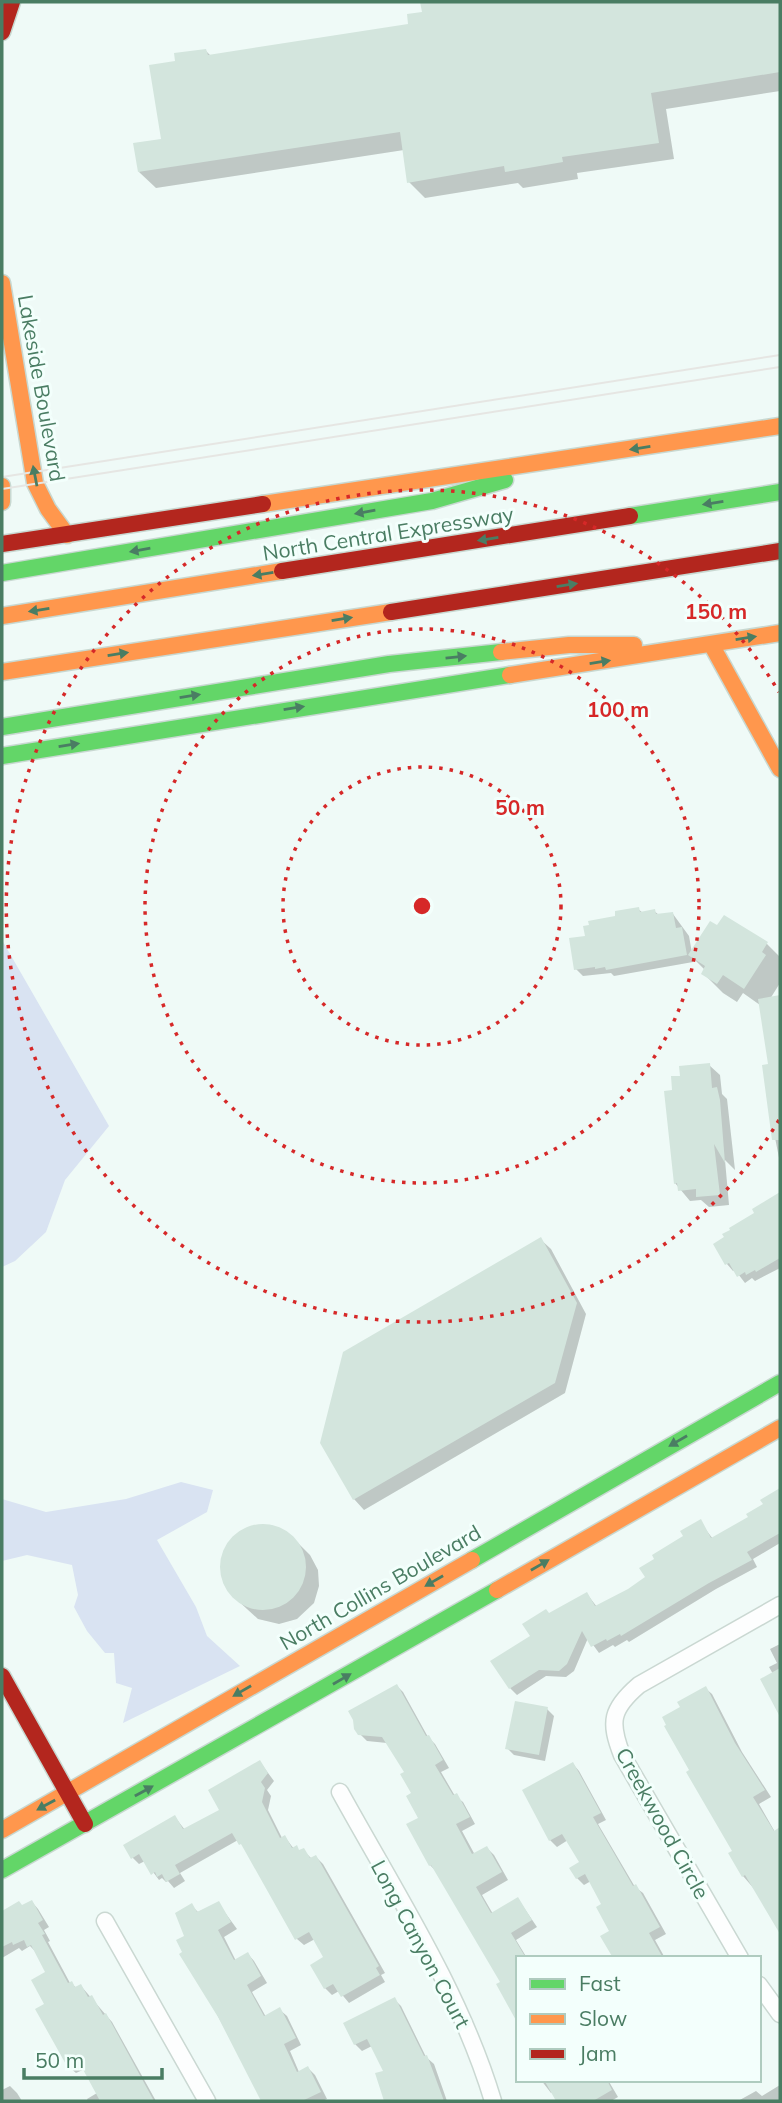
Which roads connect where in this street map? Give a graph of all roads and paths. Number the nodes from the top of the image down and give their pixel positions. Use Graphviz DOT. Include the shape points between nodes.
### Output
graph roads {
  1 [pos="12,2"];
  2 [pos="2,32"];
  3 [pos="2,283"];
  4 [pos="780,426"];
  5 [pos="585,456"];
  6 [pos="2,486"];
  7 [pos="780,492"];
  8 [pos="2,502"];
  9 [pos="67,535"];
  10 [pos="2,544"];
  11 [pos="780,551"];
  12 [pos="2,573"];
  13 [pos="2,616"];
  14 [pos="780,633"];
  15 [pos="711,644"];
  16 [pos="2,672"];
  17 [pos="2,727"];
  18 [pos="2,756"];
  19 [pos="780,769"];
  20 [pos="780,1382"];
  21 [pos="780,1427"];
  22 [pos="719,1440"];
  23 [pos="780,1605"];
  24 [pos="397,1625"];
  25 [pos="2,1676"];
  26 [pos="340,1792"];
  27 [pos="68,1793"];
  28 [pos="85,1824"];
  29 [pos="2,1830"];
  30 [pos="2,1870"];
  31 [pos="105,1921"];
  32 [pos="739,1956"];
  33 [pos="761,1988"];
  34 [pos="780,2014"];
  35 [pos="207,2101"];
  36 [pos="493,2101"];
  1 -- 2 [label="main road"];
  9 -- 3 [label="main road, Lakeside Boulevard, one-way" via="36,483"];
  4 -- 5 [label="main road, one-way"];
  5 -- 9 [label="main road"];
  5 -- 12 [label="main road, one-way" via="432,501"];
  6 -- 8 [label="main road"];
  7 -- 13 [label="main road, North Central Expressway, one-way"];
  9 -- 10 [label="main road"];
  16 -- 11 [label="main road, one-way"];
  15 -- 14 [label="main road, one-way"];
  17 -- 15 [label="main road, one-way" via="388,664 569,645"];
  18 -- 15 [label="main road, one-way"];
  15 -- 19 [label="main road"];
  20 -- 22 [label="main road, North Collins Boulevard"];
  21 -- 22 [label="main road, North Collins Boulevard"];
  24 -- 22 [label="main road, North Collins Boulevard, one-way"];
  22 -- 24 [label="main road, North Collins Boulevard, one-way"];
  23 -- 32 [label="street, Creekwood Circle" via="639,1685 617,1707 612,1724 622,1755"];
  24 -- 27 [label="main road, North Collins Boulevard, one-way"];
  28 -- 24 [label="main road, North Collins Boulevard, one-way"];
  25 -- 27 [label="main road"];
  26 -- 36 [label="street, Long Canyon Court" via="461,2015"];
  27 -- 28 [label="main road"];
  27 -- 29 [label="main road, North Collins Boulevard, one-way"];
  28 -- 30 [label="main road, North Collins Boulevard"];
  31 -- 35 [label="street"];
  33 -- 34 [label="street"];
}
